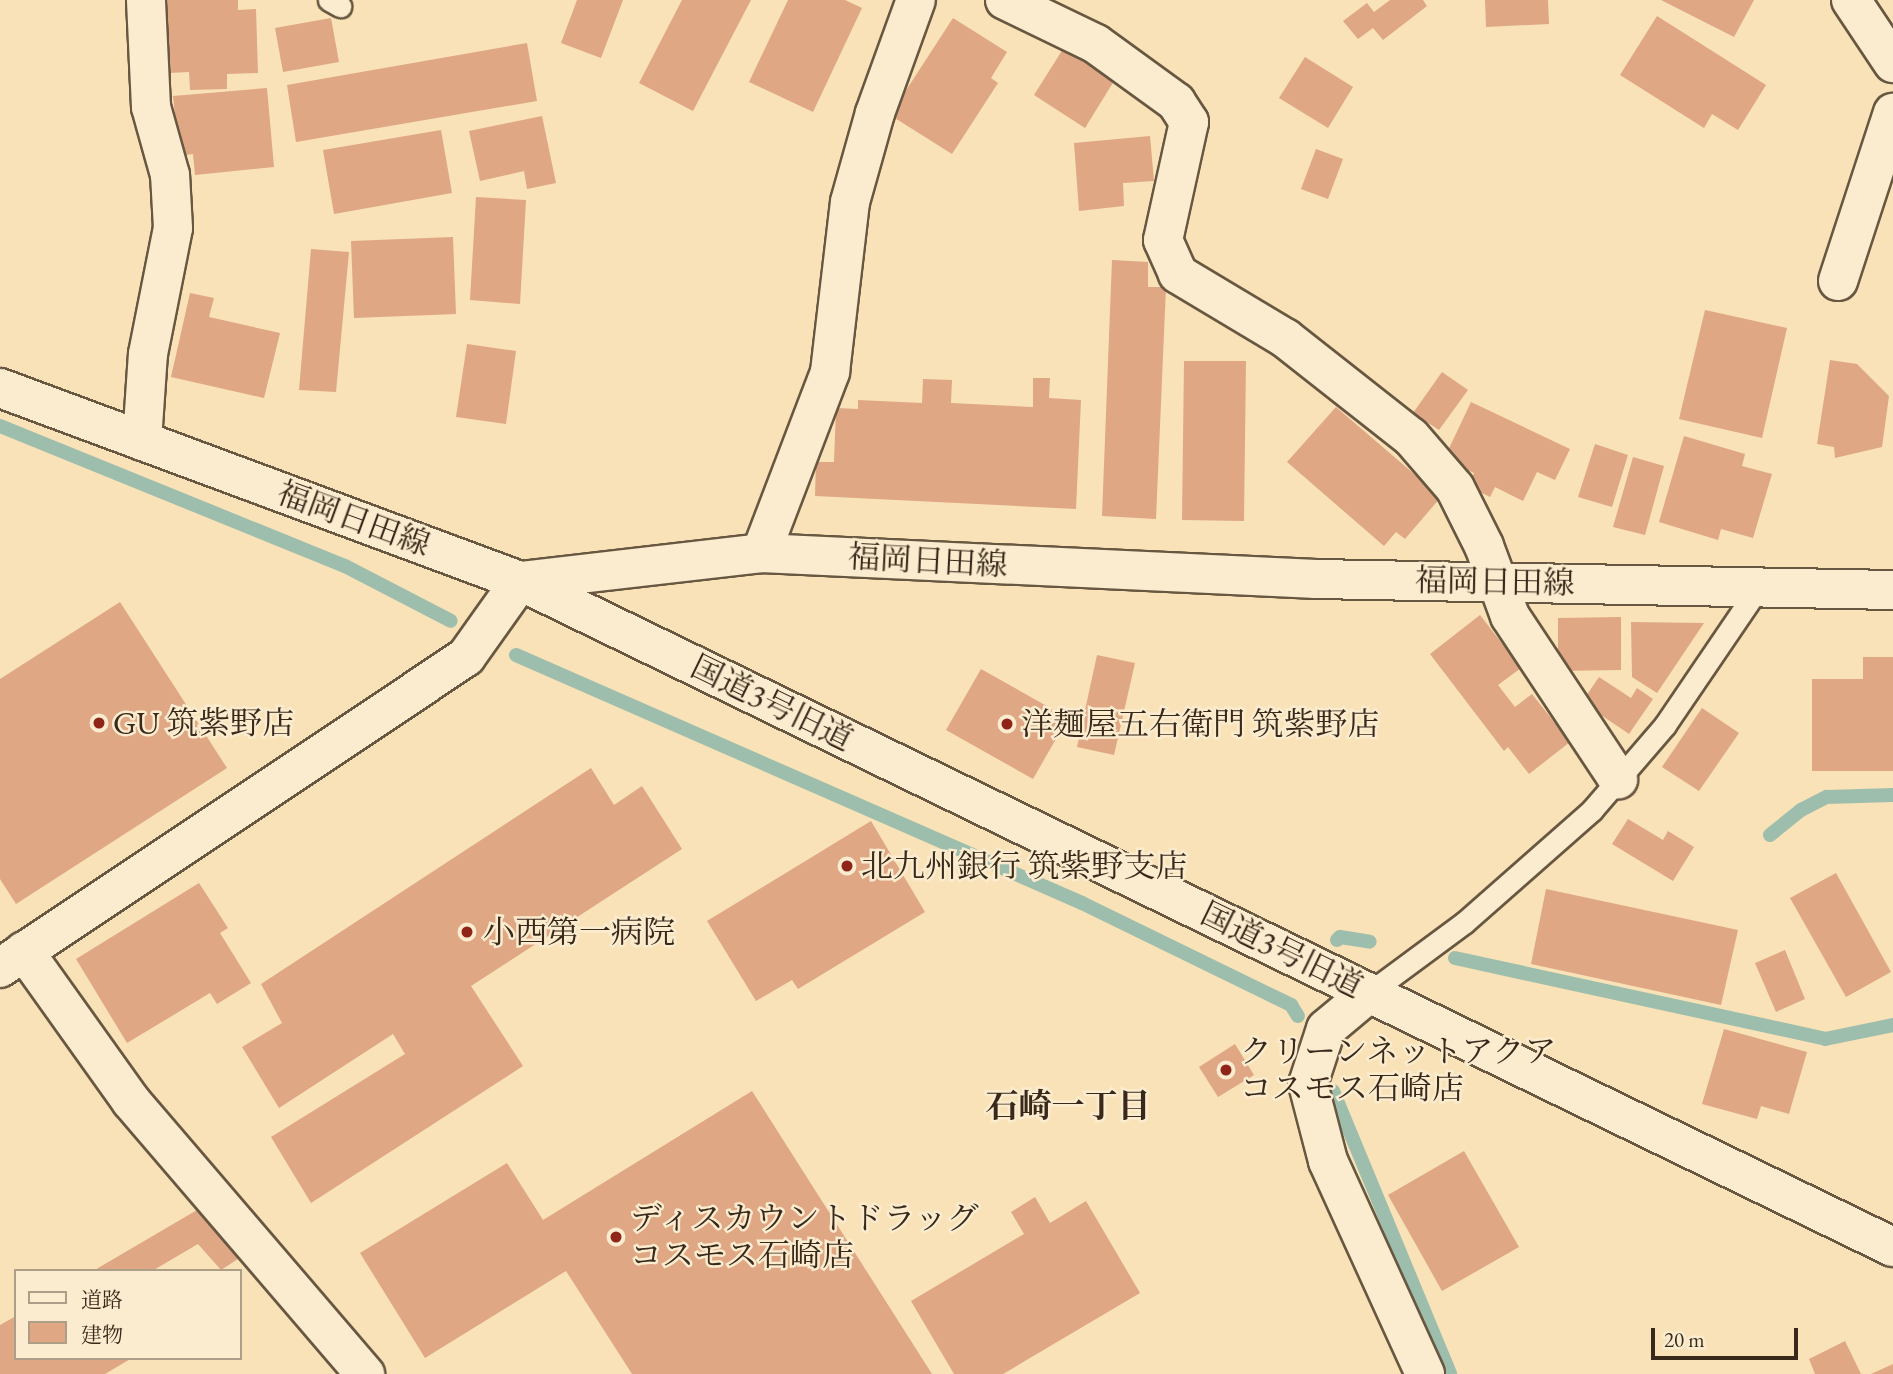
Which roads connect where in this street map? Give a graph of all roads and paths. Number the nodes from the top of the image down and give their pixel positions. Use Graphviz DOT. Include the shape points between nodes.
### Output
graph roads {
  1 [pos="146,0"];
  2 [pos="916,0"];
  3 [pos="1005,0"];
  4 [pos="1851,0"];
  5 [pos="1893,63"];
  6 [pos="1893,113"];
  7 [pos="1838,281"];
  8 [pos="0,388"];
  9 [pos="142,441"];
  10 [pos="761,553"];
  11 [pos="520,581"];
  12 [pos="1499,582"];
  13 [pos="1758,588"];
  14 [pos="1893,590"];
  15 [pos="1618,779"];
  16 [pos="12,960"];
  17 [pos="1369,993"];
  18 [pos="1893,1247"];
  19 [pos="365,1374"];
  20 [pos="1425,1374"];
  1 -- 9 [label="street" via="151,107 170,176 173,228 148,354"];
  2 -- 10 [label="street" via="875,113 850,202 830,372"];
  3 -- 12 [label="street" via="1096,44 1177,102 1189,122 1163,240 1178,274 1285,338 1411,437 1455,488"];
  4 -- 5 [label="street"];
  6 -- 7 [label="street"];
  8 -- 9 [label="street, 福岡日田線"];
  9 -- 11 [label="street, 福岡日田線"];
  10 -- 11 [label="street, 福岡日田線"];
  10 -- 12 [label="street, 福岡日田線" via="1316,579"];
  11 -- 16 [label="street" via="466,657"];
  11 -- 17 [label="street, 国道3号旧道"];
  12 -- 13 [label="street, 福岡日田線"];
  12 -- 15 [label="street" via="1510,616"];
  13 -- 14 [label="street, 福岡日田線"];
  13 -- 15 [label="lane" via="1665,725"];
  15 -- 17 [label="lane" via="1592,810 1465,922"];
  16 -- 19 [label="street"];
  17 -- 18 [label="street, 国道3号旧道"];
  17 -- 20 [label="street" via="1325,1029 1308,1084 1328,1161"];
}
